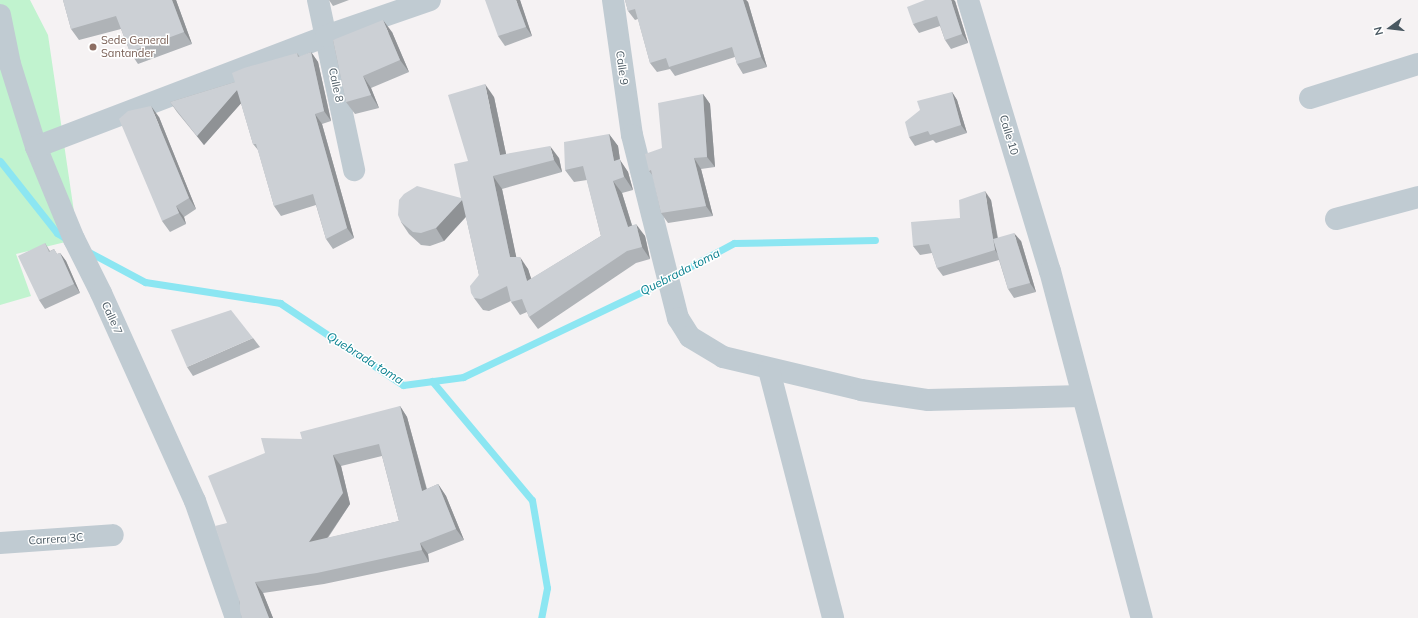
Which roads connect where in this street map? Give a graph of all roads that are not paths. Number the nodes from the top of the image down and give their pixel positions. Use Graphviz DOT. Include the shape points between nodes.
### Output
graph roads {
  1 [pos="318,0"];
  2 [pos="430,0"];
  3 [pos="613,0"];
  4 [pos="968,0"];
  5 [pos="0,15"];
  6 [pos="326,36"];
  7 [pos="1418,64"];
  8 [pos="1310,98"];
  9 [pos="36,147"];
  10 [pos="354,170"];
  11 [pos="1418,196"];
  12 [pos="1336,219"];
  13 [pos="769,370"];
  14 [pos="1081,396"];
  15 [pos="112,535"];
  16 [pos="0,543"];
  17 [pos="236,618"];
  18 [pos="833,618"];
  19 [pos="1142,618"];
  1 -- 6 [label="street, Calle 8"];
  2 -- 6 [label="street"];
  3 -- 13 [label="street, Calle 9" via="632,135 678,318 690,337 723,357"];
  4 -- 14 [label="street, Calle 10" via="1050,271"];
  5 -- 9 [label="street, Calle 7" via="10,64"];
  6 -- 9 [label="street"];
  6 -- 10 [label="street, Calle 8"];
  7 -- 8 [label="street"];
  9 -- 17 [label="street, Calle 7" via="74,239 195,501"];
  11 -- 12 [label="street"];
  13 -- 14 [label="street, Calle 9" via="861,390 928,400"];
  13 -- 18 [label="street"];
  14 -- 19 [label="street, Calle 10"];
  15 -- 16 [label="street, Carrera 3C"];
}
